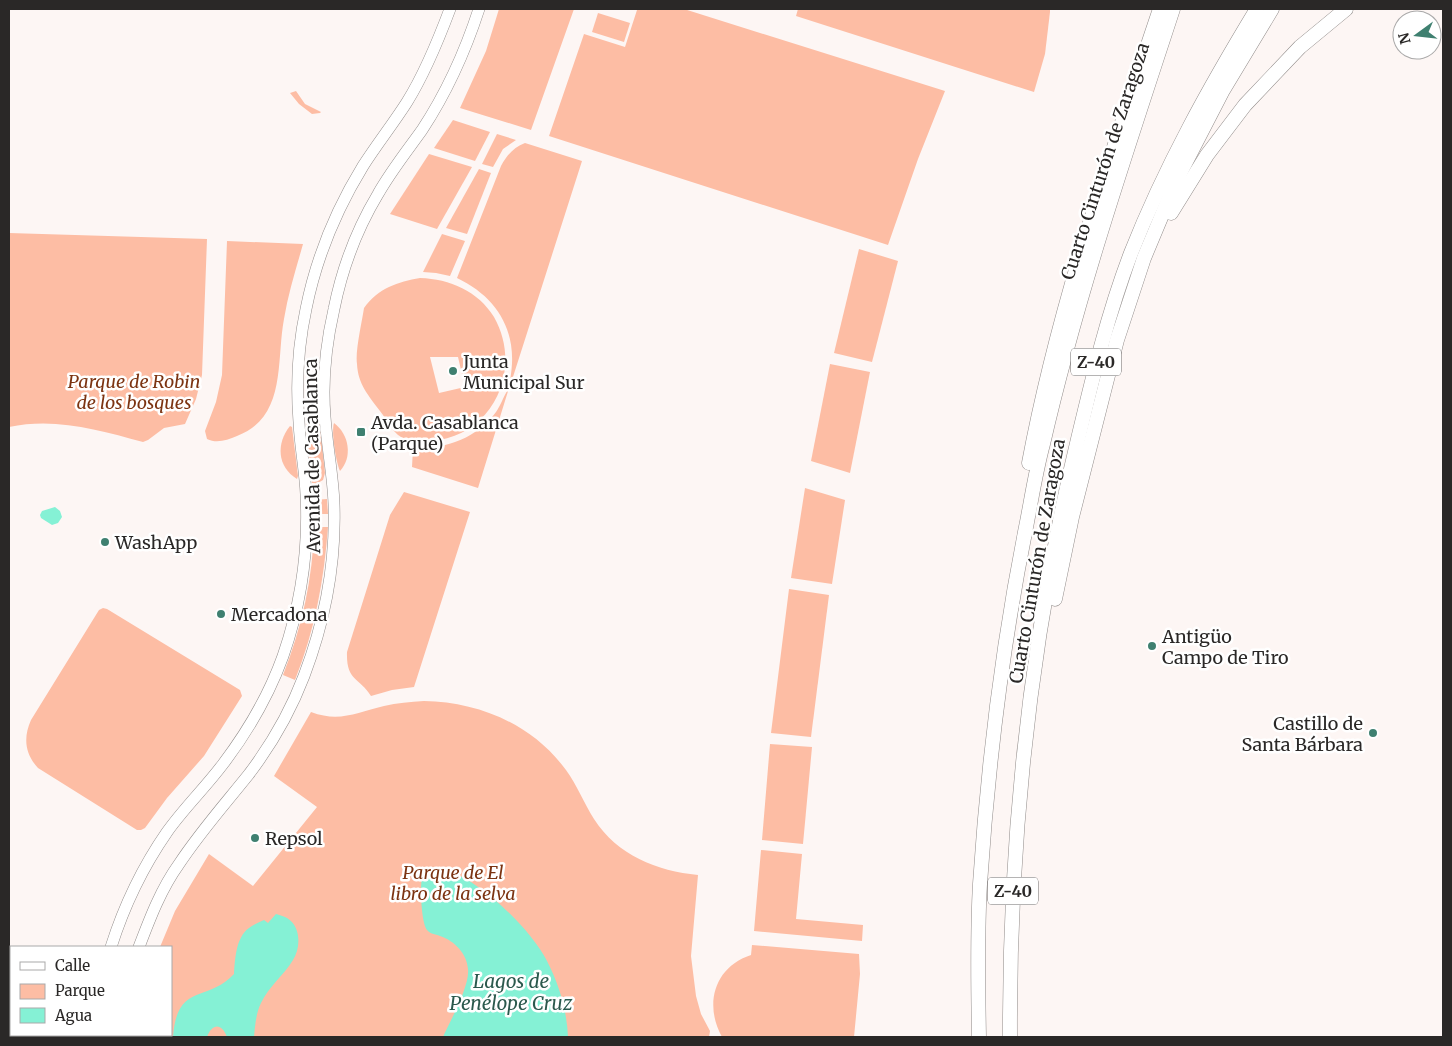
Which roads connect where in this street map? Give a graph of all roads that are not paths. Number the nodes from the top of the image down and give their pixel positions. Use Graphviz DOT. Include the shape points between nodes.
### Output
graph roads {
  1 [pos="450,9"];
  2 [pos="478,9"];
  3 [pos="1153,9"];
  4 [pos="1160,9"];
  5 [pos="1173,9"];
  6 [pos="1257,9"];
  7 [pos="1272,9"];
  8 [pos="1346,9"];
  9 [pos="1144,55"];
  10 [pos="1117,340"];
  11 [pos="1025,745"];
  12 [pos="992,751"];
  13 [pos="111,946"];
  14 [pos="138,946"];
  15 [pos="979,1037"];
  16 [pos="1010,1037"];
  1 -- 13 [label="main road, Avenida de Casablanca" via="407,102 350,190 328,234 315,272 303,325 298,385 306,492 305,558 296,613 282,658 248,728 169,829 137,880"];
  2 -- 14 [label="main road, Avenida de Casablanca" via="446,90 366,215 338,292 327,347 324,393 334,504 333,548 324,610 311,659 298,692 269,745 178,864"];
  3 -- 9 [label="highway"];
  4 -- 9 [label="highway"];
  5 -- 12 [label="highway, Cuarto Cinturón de Zaragoza / Z-40" via="1104,220 1042,446 1007,627"];
  6 -- 11 [label="highway, Cuarto Cinturón de Zaragoza / Z-40" via="1211,86 1165,174 1131,254 1099,350 1063,499"];
  7 -- 10 [label="highway" via="1222,92 1177,179 1144,258"];
  8 -- 10 [label="highway" via="1300,47 1245,105 1207,155 1174,207"];
  9 -- 12 [label="highway" via="1061,318 1033,443 1002,625"];
  10 -- 11 [label="highway" via="1072,517"];
  11 -- 16 [label="highway, Cuarto Cinturón de Zaragoza / Z-40" via="1013,887"];
  12 -- 15 [label="highway, Cuarto Cinturón de Zaragoza / Z-40" via="980,886"];
}
